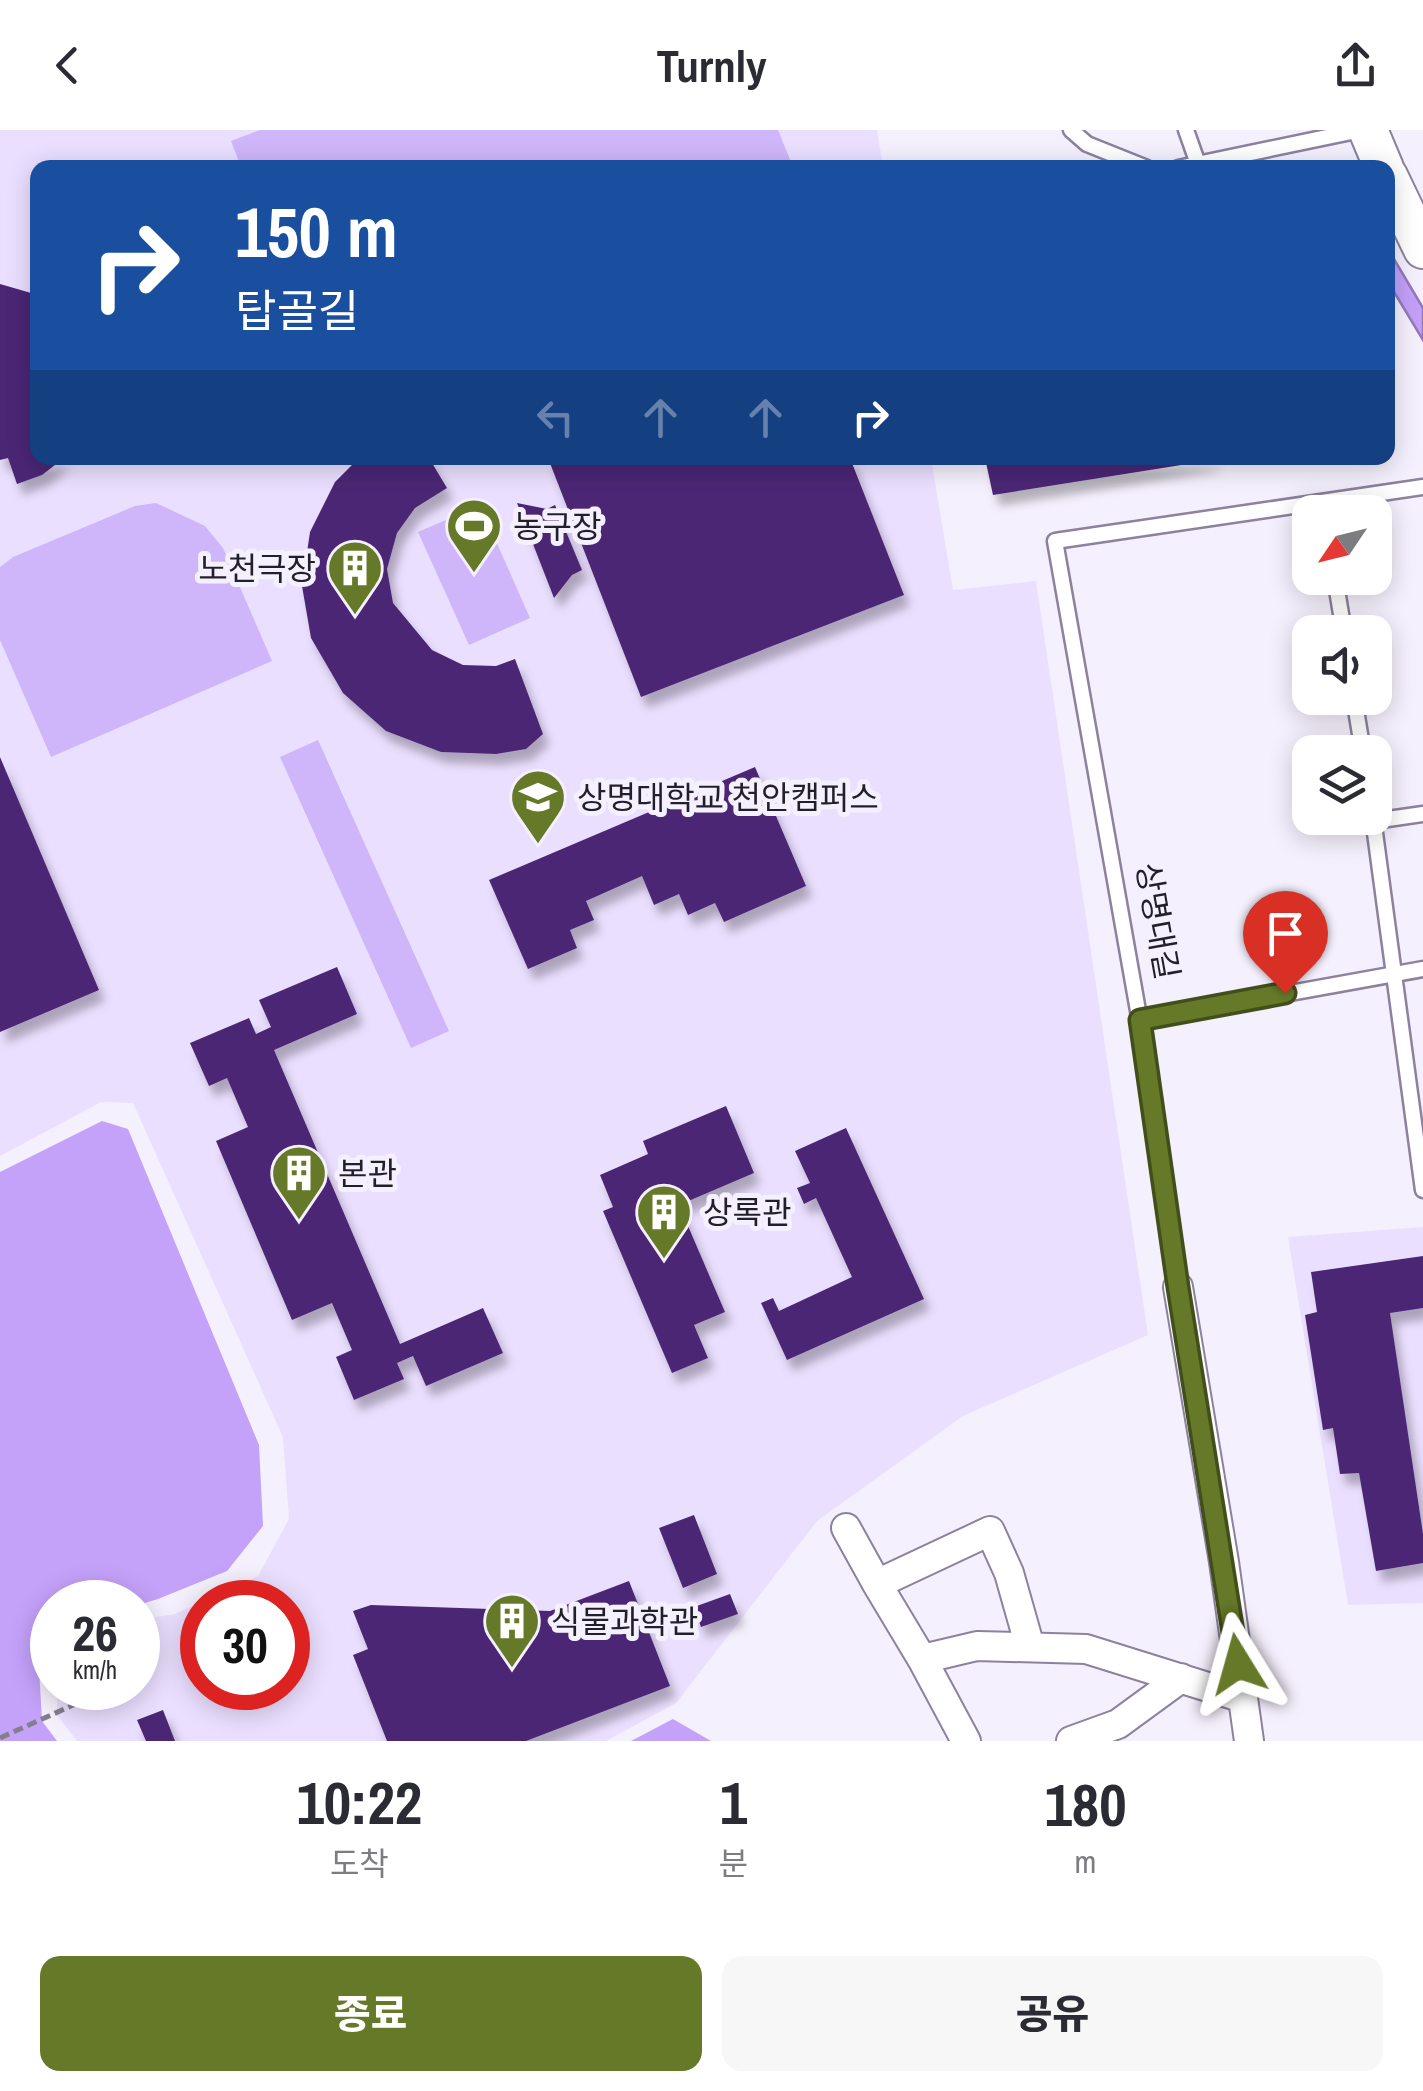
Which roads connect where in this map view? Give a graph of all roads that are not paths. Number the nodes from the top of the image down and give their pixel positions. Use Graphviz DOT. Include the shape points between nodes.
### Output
graph roads {
  1 [pos="1071,130"];
  2 [pos="1186,130"];
  3 [pos="1365,130"];
  4 [pos="1127,160"];
  5 [pos="1197,160"];
  6 [pos="1218,160"];
  7 [pos="1380,160"];
  8 [pos="1395,191"];
  9 [pos="1423,249"];
  10 [pos="1423,487"];
  11 [pos="1383,495"];
  12 [pos="1292,511"];
  13 [pos="1423,814"];
  14 [pos="1392,817"];
  15 [pos="1375,835"];
  16 [pos="1423,969"];
  17 [pos="1394,974"];
  18 [pos="1140,1020"];
  19 [pos="1423,1190"];
  20 [pos="1178,1287"];
  21 [pos="846,1528"];
  22 [pos="877,1584"];
  23 [pos="1030,1648"];
  24 [pos="922,1659"];
  25 [pos="1180,1678"];
  26 [pos="1243,1698"];
  27 [pos="966,1741"];
  28 [pos="1071,1741"];
  29 [pos="1248,1741"];
  1 -- 4 [label="lane"];
  2 -- 5 [label="lane"];
  3 -- 6 [label="lane"];
  3 -- 7 [label="street"];
  8 -- 9 [label="street"];
  10 -- 11 [label="lane, 상명대길"];
  12 -- 18 [label="lane, 상명대길" via="1056,541"];
  13 -- 14 [label="lane"];
  15 -- 17 [label="lane"];
  16 -- 17 [label="lane"];
  17 -- 18 [label="lane"];
  17 -- 19 [label="lane"];
  18 -- 20 [label="lane, 상명대길"];
  20 -- 26 [label="street, 상명대길"];
  21 -- 22 [label="street"];
  22 -- 23 [label="street" via="990,1531 1010,1573"];
  22 -- 24 [label="street"];
  23 -- 24 [label="street" via="977,1646"];
  23 -- 25 [label="street" via="1086,1649"];
  24 -- 27 [label="street"];
  25 -- 26 [label="street"];
  25 -- 28 [label="street" via="1118,1724"];
  26 -- 29 [label="street, 상명대길"];
}
